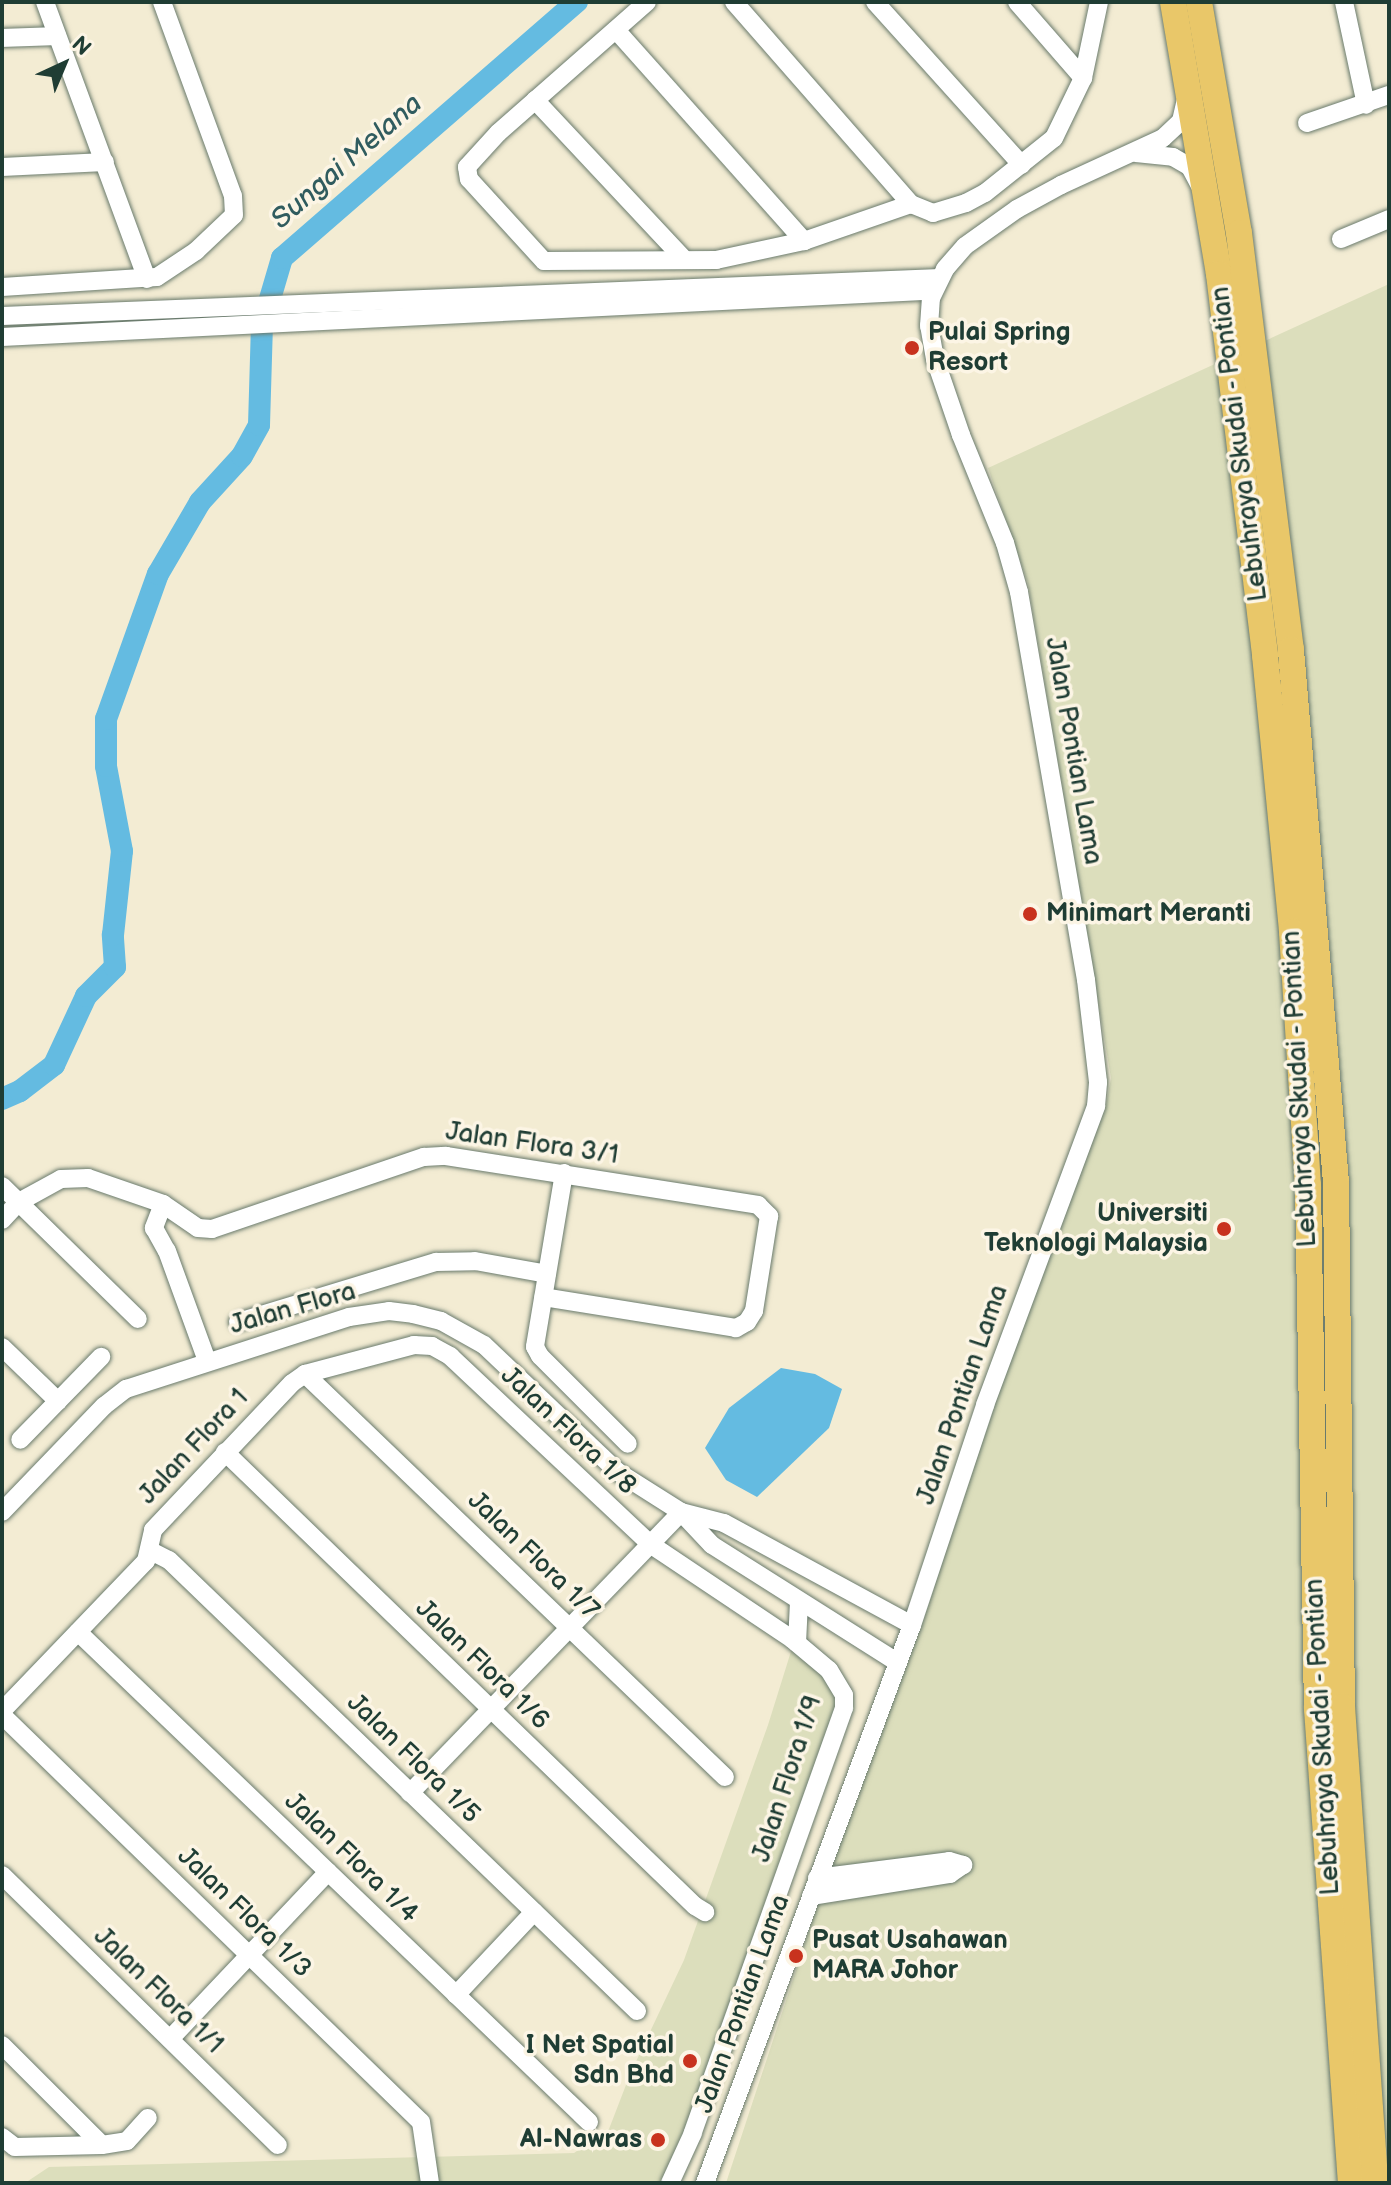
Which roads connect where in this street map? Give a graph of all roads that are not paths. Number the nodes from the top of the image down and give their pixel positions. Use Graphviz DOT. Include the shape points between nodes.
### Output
graph roads {
  1 [pos="45,2"];
  2 [pos="162,2"];
  3 [pos="647,2"];
  4 [pos="734,2"];
  5 [pos="875,2"];
  6 [pos="1017,2"];
  7 [pos="1099,2"];
  8 [pos="1173,2"];
  9 [pos="1199,2"];
  10 [pos="1344,2"];
  11 [pos="616,30"];
  12 [pos="57,36"];
  13 [pos="2,38"];
  14 [pos="1083,78"];
  15 [pos="1188,80"];
  16 [pos="1389,95"];
  17 [pos="535,100"];
  18 [pos="1366,105"];
  19 [pos="1307,123"];
  20 [pos="1136,153"];
  21 [pos="105,162"];
  22 [pos="1022,165"];
  23 [pos="2,167"];
  24 [pos="911,204"];
  25 [pos="1389,219"];
  26 [pos="1341,239"];
  27 [pos="804,241"];
  28 [pos="965,246"];
  29 [pos="683,258"];
  30 [pos="1219,274"];
  31 [pos="147,279"];
  32 [pos="937,284"];
  33 [pos="905,286"];
  34 [pos="2,287"];
  35 [pos="300,311"];
  36 [pos="2,316"];
  37 [pos="929,326"];
  38 [pos="2,337"];
  39 [pos="564,1173"];
  40 [pos="2,1186"];
  41 [pos="19,1202"];
  42 [pos="163,1204"];
  43 [pos="2,1220"];
  44 [pos="547,1274"];
  45 [pos="543,1297"];
  46 [pos="138,1319"];
  47 [pos="238,1322"];
  48 [pos="2,1347"];
  49 [pos="450,1356"];
  50 [pos="101,1357"];
  51 [pos="207,1361"];
  52 [pos="305,1374"];
  53 [pos="58,1401"];
  54 [pos="20,1440"];
  55 [pos="628,1444"];
  56 [pos="225,1452"];
  57 [pos="2,1512"];
  58 [pos="681,1512"];
  59 [pos="650,1544"];
  60 [pos="149,1550"];
  61 [pos="799,1602"];
  62 [pos="835,1624"];
  63 [pos="912,1625"];
  64 [pos="569,1628"];
  65 [pos="78,1632"];
  66 [pos="798,1636"];
  67 [pos="897,1662"];
  68 [pos="491,1709"];
  69 [pos="2,1713"];
  70 [pos="725,1777"];
  71 [pos="410,1793"];
  72 [pos="328,1872"];
  73 [pos="2,1875"];
  74 [pos="814,1887"];
  75 [pos="534,1912"];
  76 [pos="705,1912"];
  77 [pos="249,1955"];
  78 [pos="456,1995"];
  79 [pos="637,2011"];
  80 [pos="170,2039"];
  81 [pos="2,2045"];
  82 [pos="148,2118"];
  83 [pos="589,2122"];
  84 [pos="2,2137"];
  85 [pos="102,2145"];
  86 [pos="278,2145"];
  87 [pos="430,2183"];
  88 [pos="670,2183"];
  89 [pos="705,2183"];
  90 [pos="1351,2183"];
  91 [pos="1375,2183"];
  1 -- 12 [label="street"];
  2 -- 31 [label="street" via="233,196 234,215 196,251"];
  3 -- 11 [label="street"];
  4 -- 24 [label="street"];
  5 -- 22 [label="street"];
  6 -- 14 [label="street"];
  7 -- 14 [label="street"];
  8 -- 15 [label="highway, Lebuhraya Skudai - Pontian"];
  9 -- 91 [label="highway, Lebuhraya Skudai - Pontian" via="1239,233 1291,650 1336,1182 1342,1707"];
  10 -- 18 [label="street"];
  11 -- 17 [label="street"];
  11 -- 27 [label="street"];
  12 -- 13 [label="street"];
  12 -- 21 [label="street"];
  14 -- 22 [label="street" via="1054,138"];
  15 -- 20 [label="street" via="1181,121"];
  15 -- 30 [label="highway, Lebuhraya Skudai - Pontian"];
  16 -- 18 [label="street"];
  17 -- 29 [label="street"];
  17 -- 29 [label="street" via="466,170 540,257 560,263"];
  18 -- 19 [label="street"];
  20 -- 28 [label="street" via="1061,185"];
  20 -- 30 [label="street" via="1173,157 1190,167 1199,182"];
  21 -- 23 [label="street"];
  21 -- 31 [label="street"];
  22 -- 24 [label="street" via="966,203 933,213"];
  24 -- 27 [label="street"];
  25 -- 26 [label="street"];
  27 -- 29 [label="street" via="716,260"];
  28 -- 32 [label="street"];
  28 -- 33 [label="street"];
  30 -- 90 [label="highway, Lebuhraya Skudai - Pontian" via="1292,932 1308,1185 1317,1709"];
  31 -- 34 [label="street"];
  32 -- 33 [label="street"];
  32 -- 37 [label="street, Jalan Pontian Lama"];
  33 -- 35 [label="street"];
  33 -- 37 [label="street"];
  35 -- 36 [label="street" via="256,304"];
  35 -- 38 [label="street" via="249,322"];
  37 -- 63 [label="street, Jalan Pontian Lama" via="935,359 1019,592 1086,980 1098,1082 1089,1130 985,1405"];
  39 -- 42 [label="street, Jalan Flora 3/1" via="466,1156 424,1157 212,1229 198,1228"];
  39 -- 44 [label="street"];
  39 -- 45 [label="street, Jalan Flora 3/1" via="766,1210 754,1311 736,1328"];
  40 -- 41 [label="street"];
  41 -- 42 [label="street, Jalan Flora 3/1" via="70,1177 113,1185"];
  41 -- 43 [label="street"];
  41 -- 46 [label="street"];
  42 -- 51 [label="street" via="154,1228"];
  44 -- 45 [label="street"];
  44 -- 47 [label="street" via="475,1261 436,1262"];
  45 -- 55 [label="street" via="535,1336 540,1356"];
  48 -- 53 [label="street"];
  49 -- 52 [label="street, Jalan Flora 1" via="432,1346 414,1345"];
  49 -- 59 [label="street, Jalan Flora 1/8"];
  50 -- 53 [label="street"];
  51 -- 57 [label="street, Jalan Flora" via="126,1389"];
  51 -- 58 [label="street, Jalan Flora" via="349,1317 389,1311 441,1321 484,1345 618,1472"];
  52 -- 56 [label="street, Jalan Flora 1"];
  52 -- 64 [label="street, Jalan Flora 1/7"];
  53 -- 54 [label="street"];
  56 -- 60 [label="street, Jalan Flora 1" via="153,1530"];
  56 -- 68 [label="street, Jalan Flora 1/6"];
  58 -- 59 [label="street"];
  58 -- 61 [label="street, Jalan Flora" via="712,1545"];
  58 -- 63 [label="street, Jalan Flora" via="724,1523"];
  59 -- 64 [label="street"];
  59 -- 66 [label="street, Jalan Flora 1/8"];
  60 -- 65 [label="street, Jalan Flora 1" via="146,1561"];
  60 -- 71 [label="street, Jalan Flora 1/5" via="169,1560"];
  61 -- 62 [label="street, Jalan Flora"];
  61 -- 66 [label="street"];
  62 -- 66 [label="street" via="812,1623"];
  62 -- 67 [label="street, Jalan Flora"];
  63 -- 67 [label="street, Jalan Pontian Lama"];
  64 -- 68 [label="street"];
  64 -- 70 [label="street, Jalan Flora 1/7"];
  65 -- 69 [label="street, Jalan Flora 1"];
  65 -- 72 [label="street, Jalan Flora 1/4"];
  66 -- 88 [label="street, Jalan Flora 1/9" via="829,1670 844,1695 844,1708 693,2133"];
  67 -- 74 [label="street, Jalan Pontian Lama"];
  68 -- 71 [label="street"];
  68 -- 76 [label="street, Jalan Flora 1/6"];
  69 -- 77 [label="street, Jalan Flora 1/3"];
  71 -- 75 [label="street, Jalan Flora 1/5"];
  72 -- 77 [label="street"];
  72 -- 78 [label="street, Jalan Flora 1/4"];
  73 -- 80 [label="street, Jalan Flora 1/1"];
  74 -- 74 [label="street" via="949,1861 963,1865 950,1874"];
  74 -- 89 [label="street, Jalan Pontian Lama"];
  75 -- 78 [label="street"];
  75 -- 79 [label="street, Jalan Flora 1/5"];
  77 -- 80 [label="street"];
  77 -- 87 [label="street, Jalan Flora 1/3" via="421,2122"];
  78 -- 83 [label="street, Jalan Flora 1/4"];
  80 -- 86 [label="street, Jalan Flora 1/1"];
  81 -- 85 [label="street"];
  82 -- 85 [label="street" via="127,2141"];
  84 -- 85 [label="street" via="15,2147"];
}
